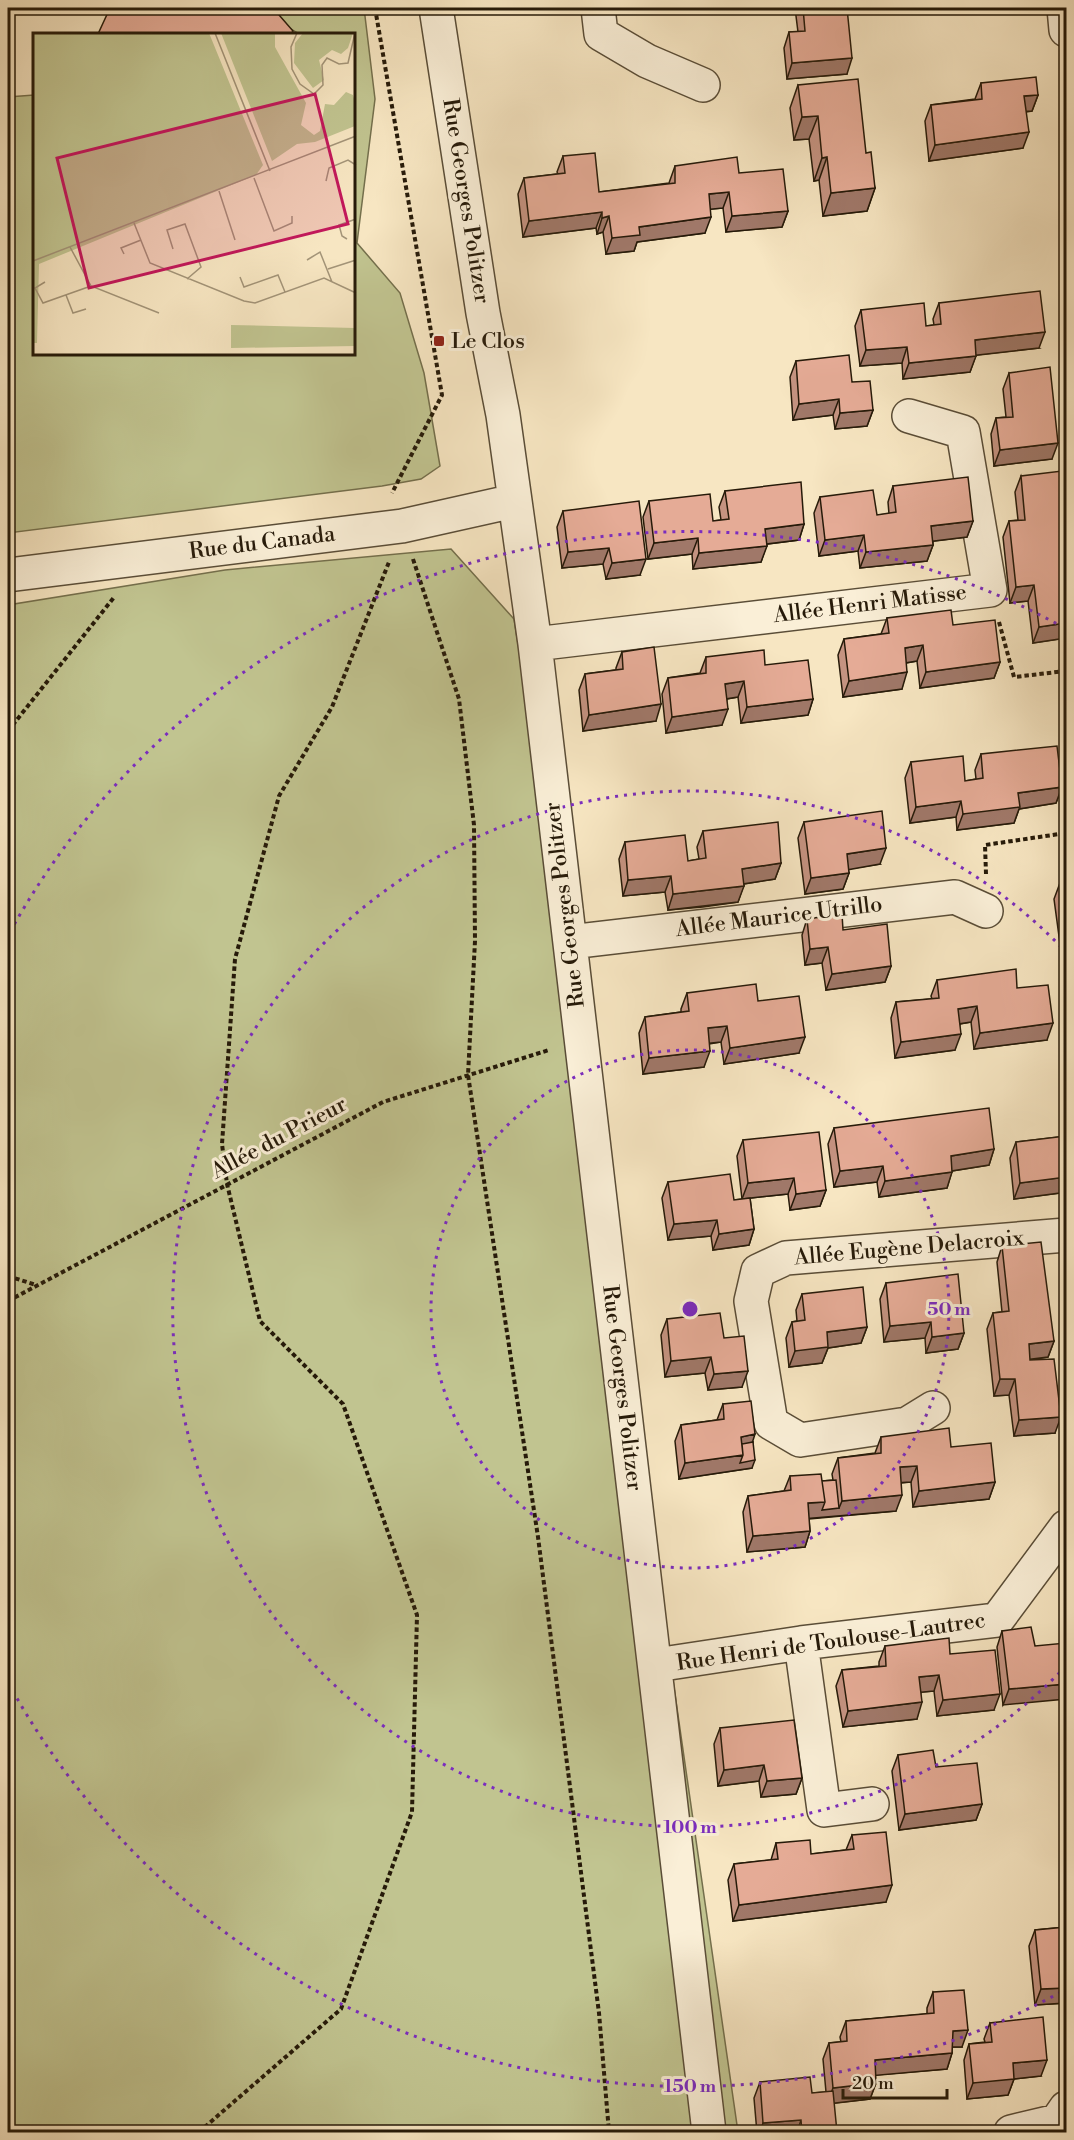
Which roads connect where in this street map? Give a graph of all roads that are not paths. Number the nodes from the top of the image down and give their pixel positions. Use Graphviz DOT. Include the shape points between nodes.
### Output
graph roads {
  1 [pos="436,8"];
  2 [pos="598,8"];
  3 [pos="1064,8"];
  4 [pos="1066,30"];
  5 [pos="703,86"];
  6 [pos="909,416"];
  7 [pos="514,501"];
  8 [pos="8,575"];
  9 [pos="535,644"];
  10 [pos="986,910"];
  11 [pos="570,942"];
  12 [pos="1066,1234"];
  13 [pos="933,1408"];
  14 [pos="1066,1527"];
  15 [pos="801,1643"];
  16 [pos="656,1665"];
  17 [pos="872,1804"];
  18 [pos="1061,2120"];
  19 [pos="709,2133"];
  20 [pos="1011,2133"];
  1 -- 7 [label="street, Rue Georges Politzer"];
  2 -- 5 [label="street" via="601,34"];
  3 -- 4 [label="street"];
  6 -- 9 [label="street, Allée Henri Matisse" via="963,432 990,590"];
  7 -- 8 [label="street, Rue du Canada" via="402,526"];
  7 -- 9 [label="street, Rue Georges Politzer"];
  9 -- 11 [label="street, Rue Georges Politzer"];
  10 -- 11 [label="street, Allée Maurice Utrillo" via="955,897"];
  11 -- 16 [label="street, Rue Georges Politzer"];
  12 -- 13 [label="street, Allée Eugène Delacroix" via="786,1258 758,1271 751,1300 771,1423 800,1440 907,1424"];
  14 -- 15 [label="street, Rue Henri de Toulouse-Lautrec" via="997,1620"];
  15 -- 16 [label="street, Rue Henri de Toulouse-Lautrec"];
  15 -- 17 [label="street" via="824,1810"];
  16 -- 19 [label="street, Rue Georges Politzer"];
  18 -- 20 [label="street"];
}
